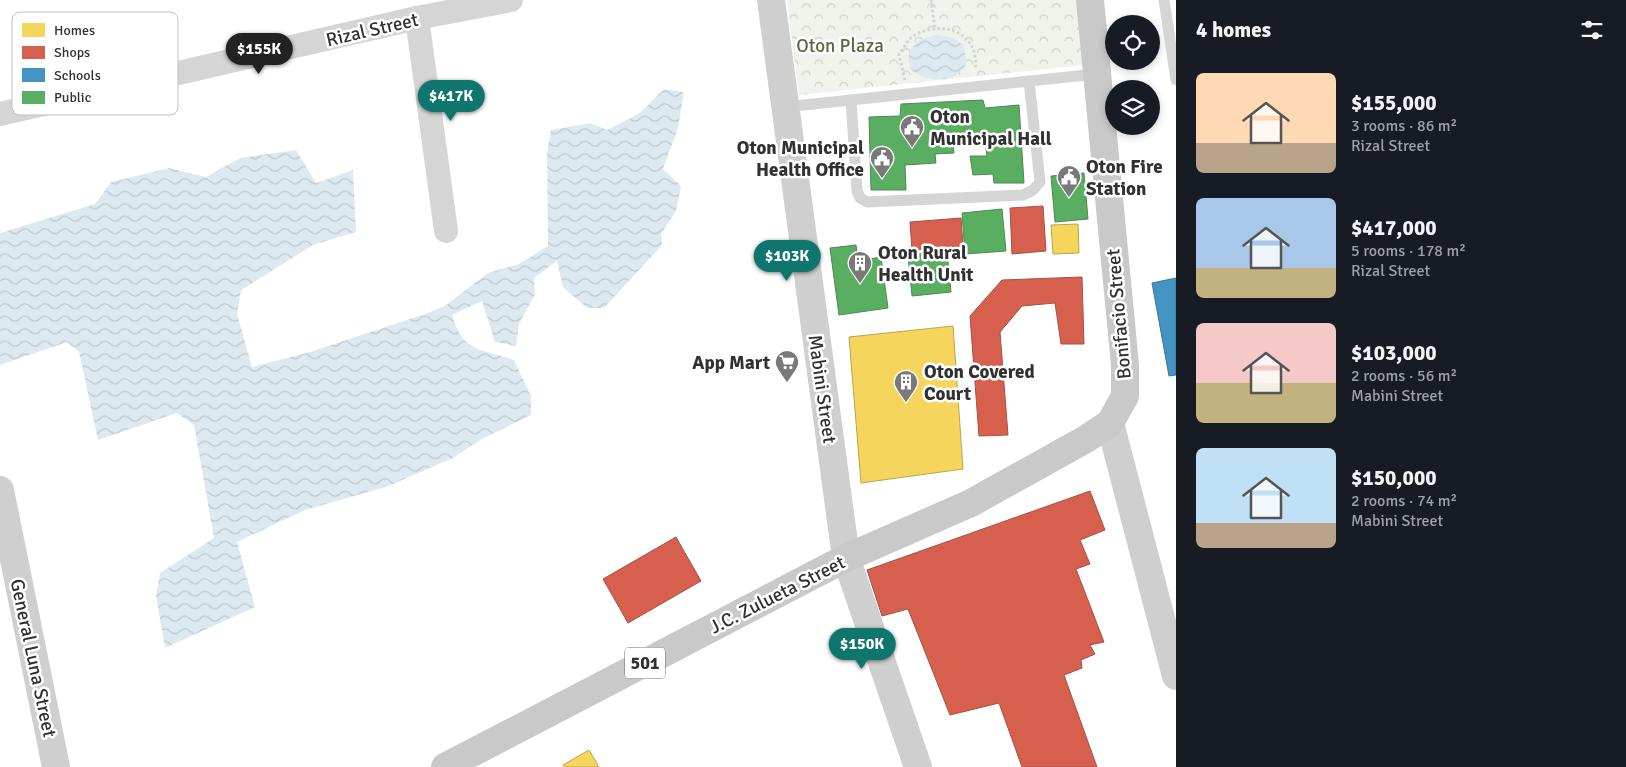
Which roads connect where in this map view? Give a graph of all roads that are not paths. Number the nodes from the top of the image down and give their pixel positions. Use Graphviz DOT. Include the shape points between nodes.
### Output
graph roads {
  1 [pos="510,0"];
  2 [pos="770,0"];
  3 [pos="1090,0"];
  4 [pos="1164,0"];
  5 [pos="417,18"];
  6 [pos="178,73"];
  7 [pos="1096,74"];
  8 [pos="1176,80"];
  9 [pos="1029,81"];
  10 [pos="851,100"];
  11 [pos="784,108"];
  12 [pos="446,230"];
  13 [pos="1110,423"];
  14 [pos="0,490"];
  15 [pos="3,519"];
  16 [pos="846,558"];
  17 [pos="1176,676"];
  18 [pos="56,767"];
  19 [pos="445,767"];
  20 [pos="918,767"];
  1 -- 5 [label="street, Rizal Street"];
  2 -- 11 [label="street, Mabini Street"];
  3 -- 7 [label="main road, Bonifacio Street / 501"];
  4 -- 8 [label="lane"];
  5 -- 6 [label="street, Rizal Street"];
  5 -- 12 [label="street"];
  7 -- 9 [label="lane"];
  7 -- 13 [label="main road, Bonifacio Street / 501" via="1125,365 1125,396"];
  9 -- 10 [label="lane"];
  9 -- 10 [label="lane" via="1040,182 1023,195 867,202 857,191"];
  10 -- 11 [label="lane"];
  11 -- 16 [label="street, Mabini Street"];
  13 -- 16 [label="main road, J.C. Zulueta Street / 501" via="971,503"];
  13 -- 17 [label="street"];
  14 -- 15 [label="street, General Luna Street"];
  15 -- 18 [label="street, General Luna Street"];
  16 -- 19 [label="main road, J.C. Zulueta Street / 501"];
  16 -- 20 [label="street, Mabini Street"];
}
